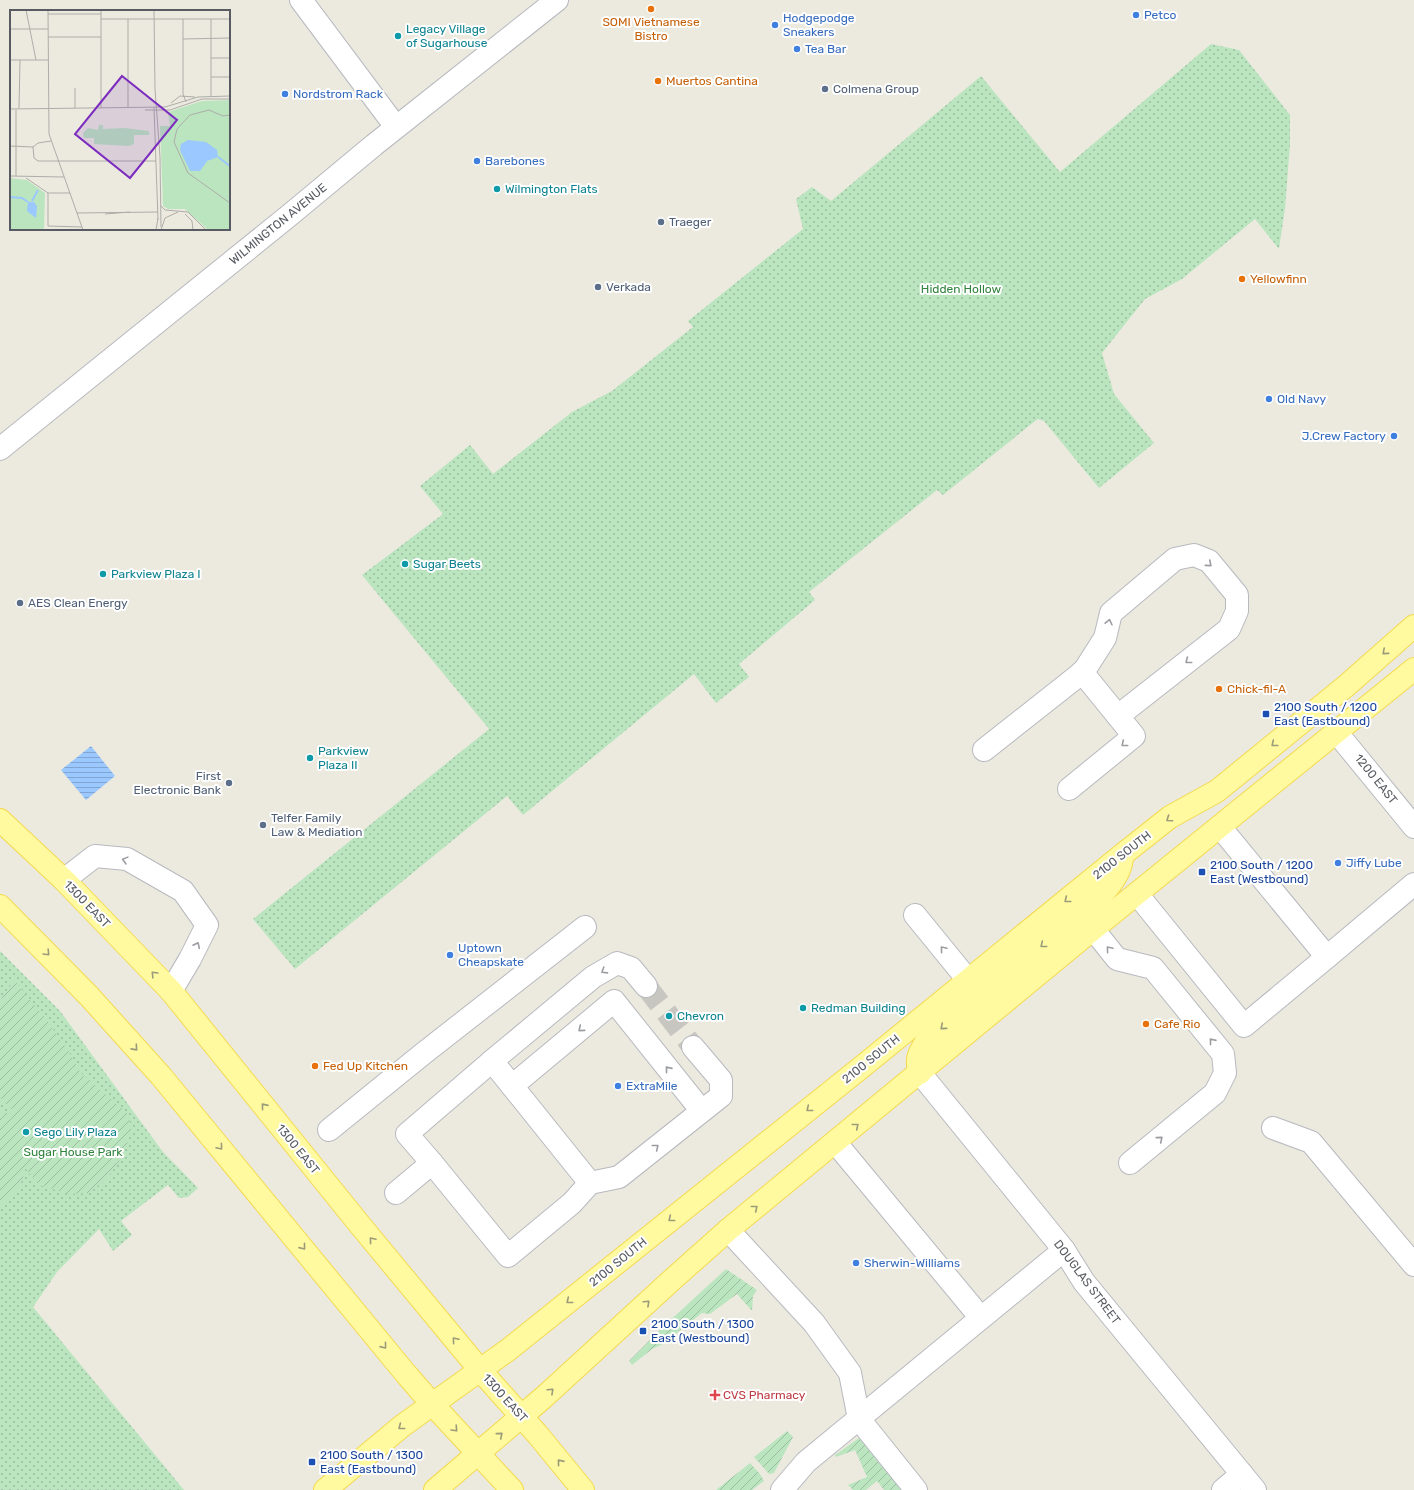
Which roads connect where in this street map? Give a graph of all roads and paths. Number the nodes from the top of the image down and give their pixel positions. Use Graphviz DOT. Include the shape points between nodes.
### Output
graph roads {
  1 [pos="301,0"];
  2 [pos="557,0"];
  3 [pos="396,128"];
  4 [pos="0,449"];
  5 [pos="1414,626"];
  6 [pos="1087,665"];
  7 [pos="1414,669"];
  8 [pos="1118,716"];
  9 [pos="1337,733"];
  10 [pos="984,750"];
  11 [pos="1069,789"];
  12 [pos="0,820"];
  13 [pos="1220,827"];
  14 [pos="1414,827"];
  15 [pos="1122,855"];
  16 [pos="64,880"];
  17 [pos="1414,884"];
  18 [pos="1137,894"];
  19 [pos="0,906"];
  20 [pos="915,915"];
  21 [pos="585,927"];
  22 [pos="1093,929"];
  23 [pos="1327,957"];
  24 [pos="968,980"];
  25 [pos="646,986"];
  26 [pos="171,992"];
  27 [pos="693,1047"];
  28 [pos="492,1061"];
  29 [pos="920,1072"];
  30 [pos="512,1086"];
  31 [pos="701,1110"];
  32 [pos="1273,1128"];
  33 [pos="329,1130"];
  34 [pos="835,1142"];
  35 [pos="432,1163"];
  36 [pos="1130,1163"];
  37 [pos="590,1183"];
  38 [pos="396,1193"];
  39 [pos="728,1230"];
  40 [pos="1064,1250"];
  41 [pos="1414,1265"];
  42 [pos="981,1318"];
  43 [pos="480,1370"];
  44 [pos="433,1405"];
  45 [pos="522,1416"];
  46 [pos="859,1419"];
  47 [pos="478,1454"];
  48 [pos="1249,1482"];
  49 [pos="325,1490"];
  50 [pos="436,1490"];
  51 [pos="512,1490"];
  52 [pos="583,1490"];
  53 [pos="782,1490"];
  54 [pos="916,1490"];
  55 [pos="1223,1490"];
  1 -- 3 [label="street"];
  2 -- 3 [label="street, WILMINGTON AVENUE"];
  3 -- 4 [label="street, WILMINGTON AVENUE"];
  5 -- 15 [label="main road, 2100 SOUTH, one-way" via="1346,686 1217,791 1170,818"];
  6 -- 8 [label="street"];
  6 -- 8 [label="street, one-way" via="1105,638 1111,613 1175,559 1194,555 1209,561 1237,595 1237,611 1229,629"];
  6 -- 10 [label="street"];
  7 -- 9 [label="main road"];
  8 -- 11 [label="street, one-way" via="1134,736"];
  9 -- 13 [label="main road"];
  9 -- 14 [label="street, 1200 EAST"];
  12 -- 16 [label="main road, 1300 EAST"];
  13 -- 18 [label="main road"];
  13 -- 23 [label="street"];
  15 -- 24 [label="main road, 2100 SOUTH, one-way"];
  15 -- 29 [label="main road, one-way" via="1122,862 1114,878 1095,902 926,1042 918,1054 917,1065"];
  26 -- 16 [label="main road, 1300 EAST, one-way"];
  26 -- 16 [label="street, one-way" via="207,925 183,891 127,859 96,856"];
  17 -- 23 [label="street"];
  18 -- 22 [label="main road"];
  18 -- 23 [label="street" via="1244,1026"];
  19 -- 44 [label="main road, one-way" via="89,996 161,1076"];
  24 -- 20 [label="street, one-way"];
  21 -- 33 [label="street"];
  22 -- 29 [label="main road"];
  36 -- 22 [label="street, one-way" via="1215,1093 1225,1072 1223,1054 1153,968 1117,958"];
  24 -- 43 [label="main road, 2100 SOUTH, one-way"];
  25 -- 28 [label="street, one-way" via="631,968 617,963 593,978"];
  43 -- 26 [label="main road, 1300 EAST, one-way"];
  27 -- 31 [label="street" via="721,1080 720,1096"];
  28 -- 30 [label="street"];
  28 -- 35 [label="street" via="407,1134"];
  34 -- 29 [label="main road, one-way"];
  29 -- 40 [label="street, DOUGLAS STREET"];
  31 -- 30 [label="street, one-way" via="614,1002"];
  30 -- 37 [label="street"];
  37 -- 31 [label="street, one-way" via="619,1176"];
  32 -- 41 [label="street" via="1311,1142"];
  39 -- 34 [label="main road, one-way"];
  34 -- 42 [label="street"];
  35 -- 37 [label="street" via="508,1256 572,1203"];
  35 -- 38 [label="street"];
  45 -- 39 [label="main road, one-way"];
  39 -- 46 [label="street" via="814,1323 850,1373"];
  40 -- 42 [label="street"];
  40 -- 48 [label="street, DOUGLAS STREET" via="1084,1282"];
  42 -- 46 [label="street"];
  43 -- 44 [label="main road, 2100 SOUTH"];
  43 -- 45 [label="main road, 1300 EAST"];
  44 -- 47 [label="main road, one-way"];
  44 -- 49 [label="main road, 2100 SOUTH, one-way" via="402,1426"];
  47 -- 45 [label="main road, one-way"];
  52 -- 45 [label="main road, 1300 EAST, one-way"];
  46 -- 53 [label="street" via="806,1462"];
  46 -- 54 [label="street"];
  47 -- 50 [label="main road"];
  47 -- 51 [label="main road"];
  48 -- 55 [label="street"];
}
